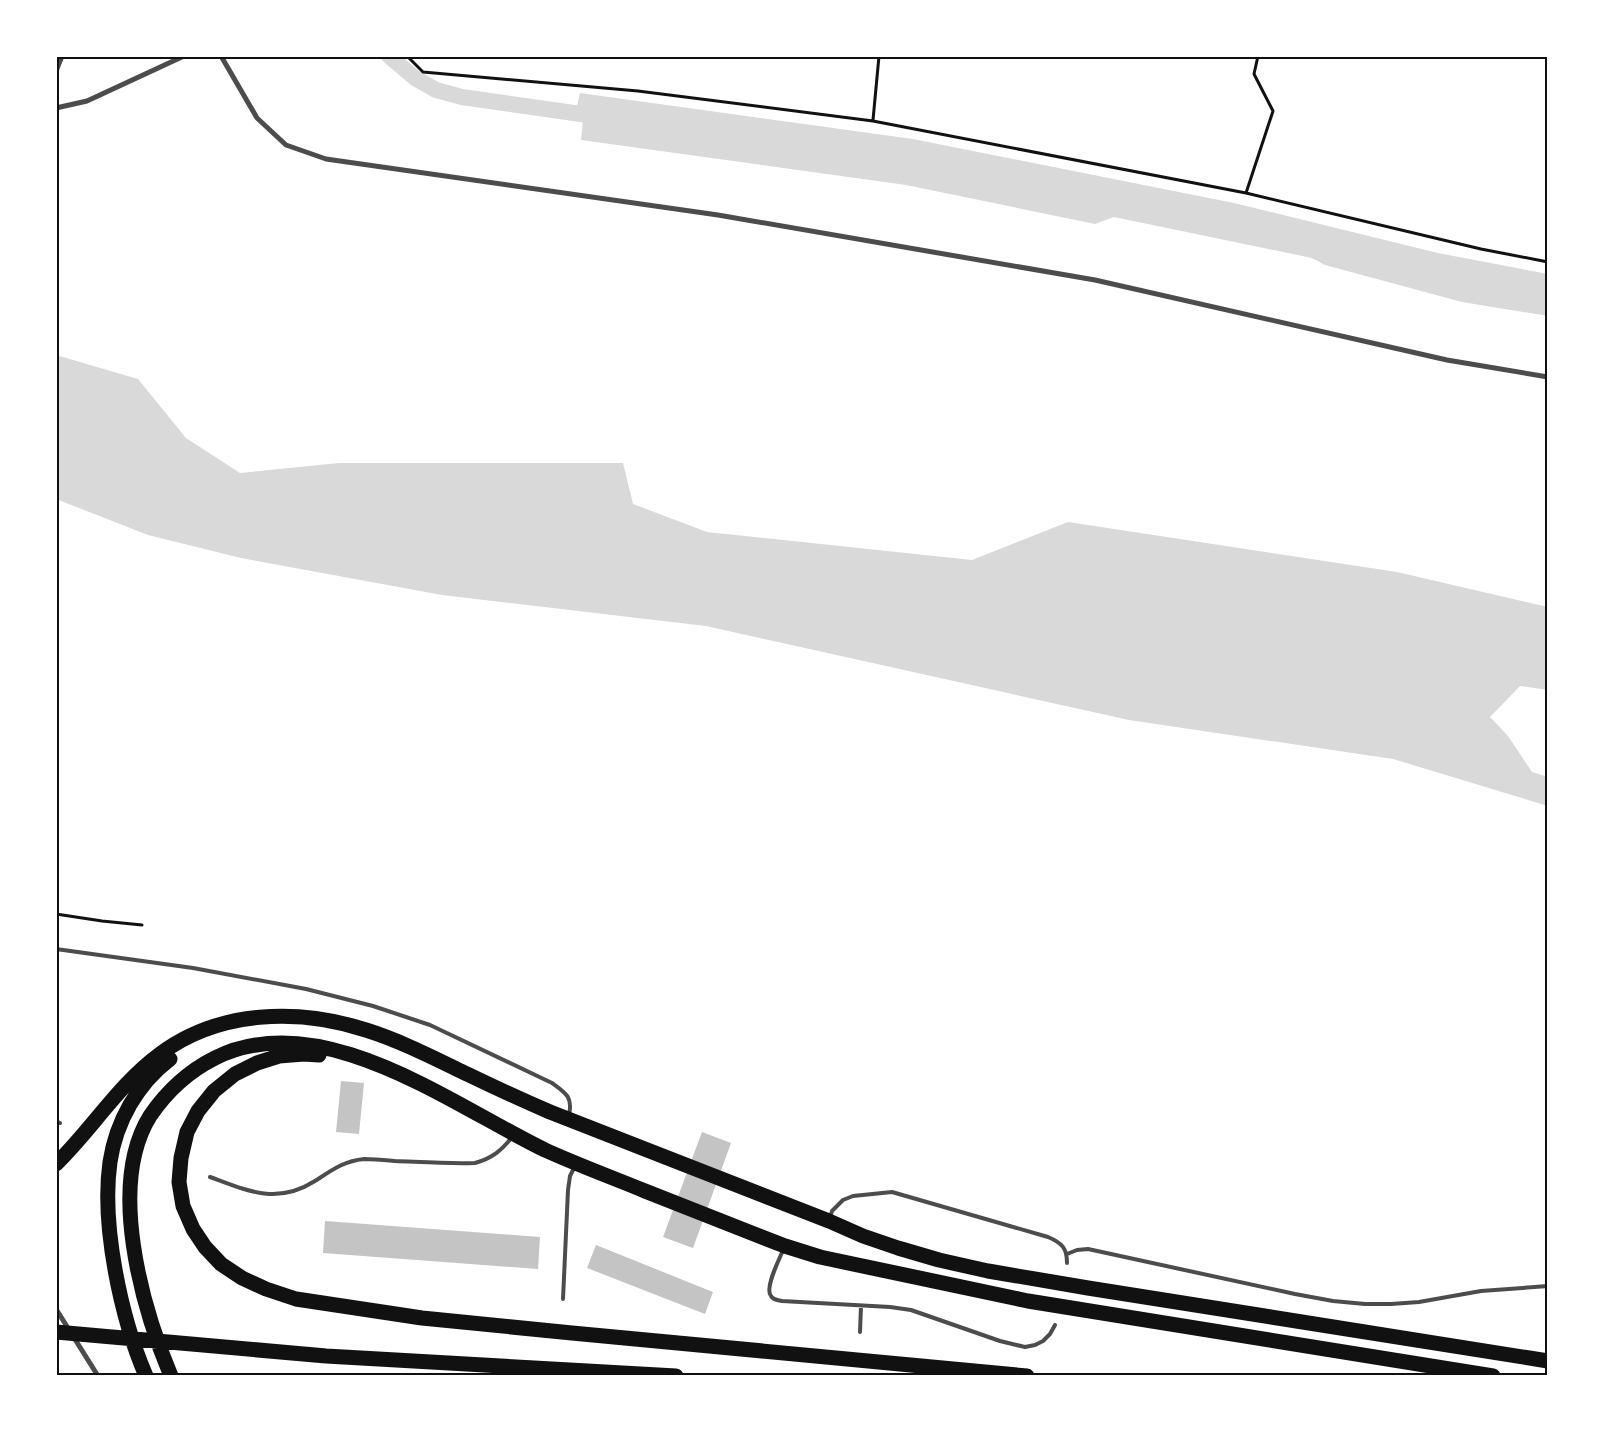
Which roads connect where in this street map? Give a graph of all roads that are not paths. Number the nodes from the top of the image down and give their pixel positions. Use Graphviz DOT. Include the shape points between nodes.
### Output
graph roads {
  1 [pos="62,56"];
  2 [pos="184,56"];
  3 [pos="221,56"];
  4 [pos="56,71"];
  5 [pos="56,108"];
  6 [pos="1548,377"];
  7 [pos="56,949"];
  8 [pos="285,1017"];
  9 [pos="375,1064"];
  10 [pos="568,1119"];
  11 [pos="514,1134"];
  12 [pos="56,1164"];
  13 [pos="576,1164"];
  14 [pos="210,1177"];
  15 [pos="829,1221"];
  16 [pos="785,1246"];
  17 [pos="1067,1254"];
  18 [pos="1067,1262"];
  19 [pos="1548,1286"];
  20 [pos="563,1299"];
  21 [pos="862,1306"];
  22 [pos="56,1309"];
  23 [pos="1055,1325"];
  24 [pos="56,1332"];
  25 [pos="860,1332"];
  26 [pos="1548,1361"];
  27 [pos="98,1376"];
  28 [pos="146,1376"];
  29 [pos="171,1376"];
  30 [pos="676,1376"];
  31 [pos="1027,1376"];
  32 [pos="1494,1376"];
  1 -- 4 [label="street"];
  2 -- 5 [label="street" via="88,102"];
  3 -- 6 [label="street" via="257,118 286,145 326,159 718,215 1086,279 1447,360"];
  7 -- 10 [label="lane" via="193,968 306,989 402,1015 430,1025 557,1087 570,1102"];
  8 -- 10 [label="highway" via="337,1023 384,1036"];
  8 -- 12 [label="highway" via="235,1020 200,1030 160,1054 125,1086"];
  8 -- 28 [label="highway" via="220,1030 183,1049 148,1079 123,1116 110,1162 109,1226 120,1296"];
  9 -- 11 [label="highway" via="410,1078"];
  9 -- 29 [label="highway" via="308,1045 286,1043 241,1048 197,1068 158,1104 148,1121 133,1164 131,1212 144,1296"];
  9 -- 31 [label="highway" via="304,1054 279,1056 235,1074 198,1110 187,1132 179,1182 183,1206 193,1229 221,1264 242,1278 296,1299 422,1318"];
  10 -- 15 [label="highway"];
  11 -- 13 [label="highway"];
  11 -- 14 [label="lane" via="504,1149 487,1160 475,1163 365,1159 347,1162 289,1193 261,1194"];
  13 -- 16 [label="highway"];
  13 -- 20 [label="lane" via="568,1190"];
  15 -- 17 [label="lane" via="832,1211 844,1200 892,1192 1048,1237 1063,1246"];
  15 -- 26 [label="highway" via="898,1248 988,1271"];
  16 -- 21 [label="lane" via="769,1284 768,1291 776,1300"];
  16 -- 32 [label="highway" via="829,1259 1028,1301"];
  17 -- 18 [label="lane"];
  17 -- 19 [label="lane" via="1088,1249 1295,1294 1365,1304 1419,1302"];
  21 -- 23 [label="lane" via="911,1310 1024,1347 1043,1341"];
  21 -- 25 [label="lane"];
  22 -- 27 [label="street"];
  24 -- 30 [label="highway" via="355,1358"];
}
